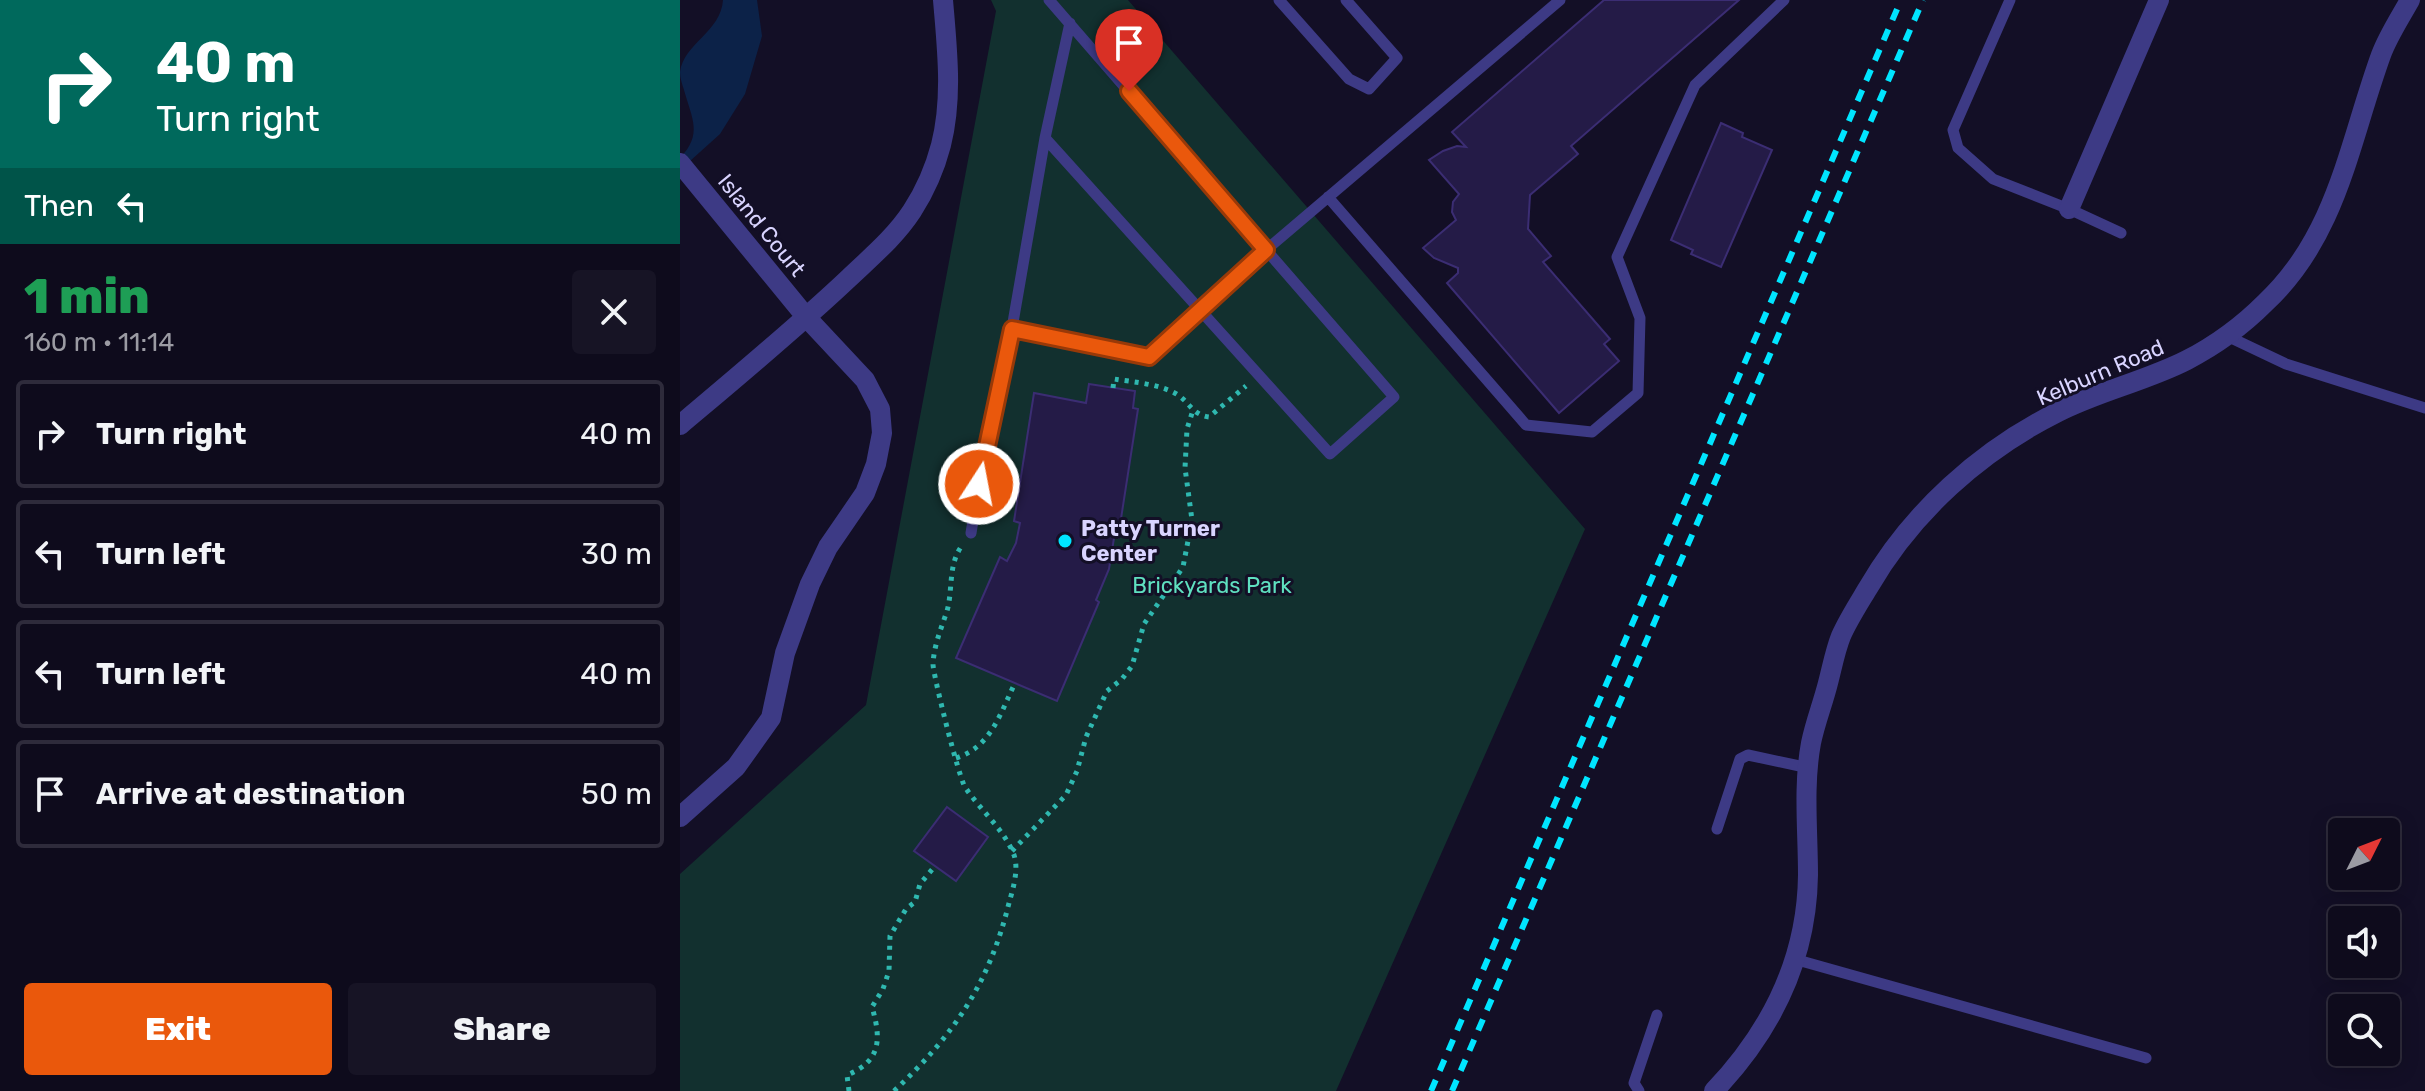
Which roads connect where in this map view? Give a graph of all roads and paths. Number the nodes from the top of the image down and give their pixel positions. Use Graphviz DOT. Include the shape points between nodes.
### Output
graph roads {
  1 [pos="943,0"];
  2 [pos="1049,0"];
  3 [pos="1279,0"];
  4 [pos="1346,0"];
  5 [pos="1560,0"];
  6 [pos="1784,0"];
  7 [pos="2010,0"];
  8 [pos="2159,0"];
  9 [pos="2410,0"];
  10 [pos="1070,23"];
  11 [pos="1045,138"];
  12 [pos="686,170"];
  13 [pos="1328,197"];
  14 [pos="2069,209"];
  15 [pos="2121,233"];
  16 [pos="1266,250"];
  17 [pos="1201,311"];
  18 [pos="807,318"];
  19 [pos="1012,329"];
  20 [pos="2227,336"];
  21 [pos="1258,375"];
  22 [pos="1113,388"];
  23 [pos="2425,408"];
  24 [pos="1193,410"];
  25 [pos="680,425"];
  26 [pos="971,533"];
  27 [pos="1015,683"];
  28 [pos="956,758"];
  29 [pos="1809,768"];
  30 [pos="680,817"];
  31 [pos="1717,829"];
  32 [pos="1012,851"];
  33 [pos="935,866"];
  34 [pos="1794,959"];
  35 [pos="1657,1015"];
  36 [pos="2146,1058"];
  37 [pos="849,1091"];
  38 [pos="894,1091"];
  39 [pos="1639,1091"];
  40 [pos="1714,1091"];
  1 -- 18 [label="street" via="947,103 942,144 929,181 893,236"];
  2 -- 10 [label="lane"];
  3 -- 4 [label="lane" via="1349,79 1369,89 1397,58"];
  5 -- 13 [label="lane"];
  6 -- 13 [label="lane" via="1695,85 1617,257 1640,318 1638,393 1592,432 1526,425"];
  7 -- 14 [label="lane" via="1953,130 1958,148 1993,179"];
  8 -- 14 [label="street"];
  9 -- 20 [label="street, Kelburn Road" via="2382,53 2351,157 2312,243 2267,302"];
  10 -- 11 [label="lane"];
  10 -- 16 [label="lane"];
  11 -- 17 [label="lane"];
  11 -- 19 [label="lane"];
  12 -- 18 [label="street, Island Court"];
  13 -- 16 [label="lane"];
  14 -- 15 [label="lane"];
  16 -- 17 [label="lane"];
  16 -- 21 [label="lane" via="1394,397 1330,454"];
  17 -- 19 [label="lane" via="1149,357"];
  17 -- 21 [label="lane"];
  18 -- 25 [label="street"];
  18 -- 30 [label="street, Island Court" via="865,380 880,409 876,464 865,493 810,584 785,653 771,718 736,767"];
  19 -- 26 [label="lane"];
  20 -- 23 [label="lane" via="2286,364"];
  20 -- 29 [label="street, Kelburn Road" via="2186,361 2058,412 1975,463 1935,500 1899,539 1841,636"];
  21 -- 24 [label="path" via="1209,417"];
  22 -- 24 [label="path" via="1114,379 1141,383 1177,394"];
  24 -- 32 [label="path" via="1185,468 1192,520 1183,567 1144,624 1132,666 1107,691 1066,795"];
  26 -- 28 [label="path" via="954,557 933,666"];
  27 -- 28 [label="path" via="991,734"];
  28 -- 32 [label="path" via="962,784"];
  29 -- 31 [label="lane" via="1748,755 1740,759"];
  29 -- 34 [label="street, Kelburn Road" via="1805,916"];
  32 -- 38 [label="path" via="1014,885 1000,942 969,1005 925,1062"];
  33 -- 37 [label="path" via="890,936 889,971 872,1007 877,1045 871,1061 847,1075"];
  34 -- 36 [label="lane"];
  34 -- 40 [label="street, Kelburn Road" via="1767,1025"];
  35 -- 39 [label="lane" via="1634,1083"];
}
